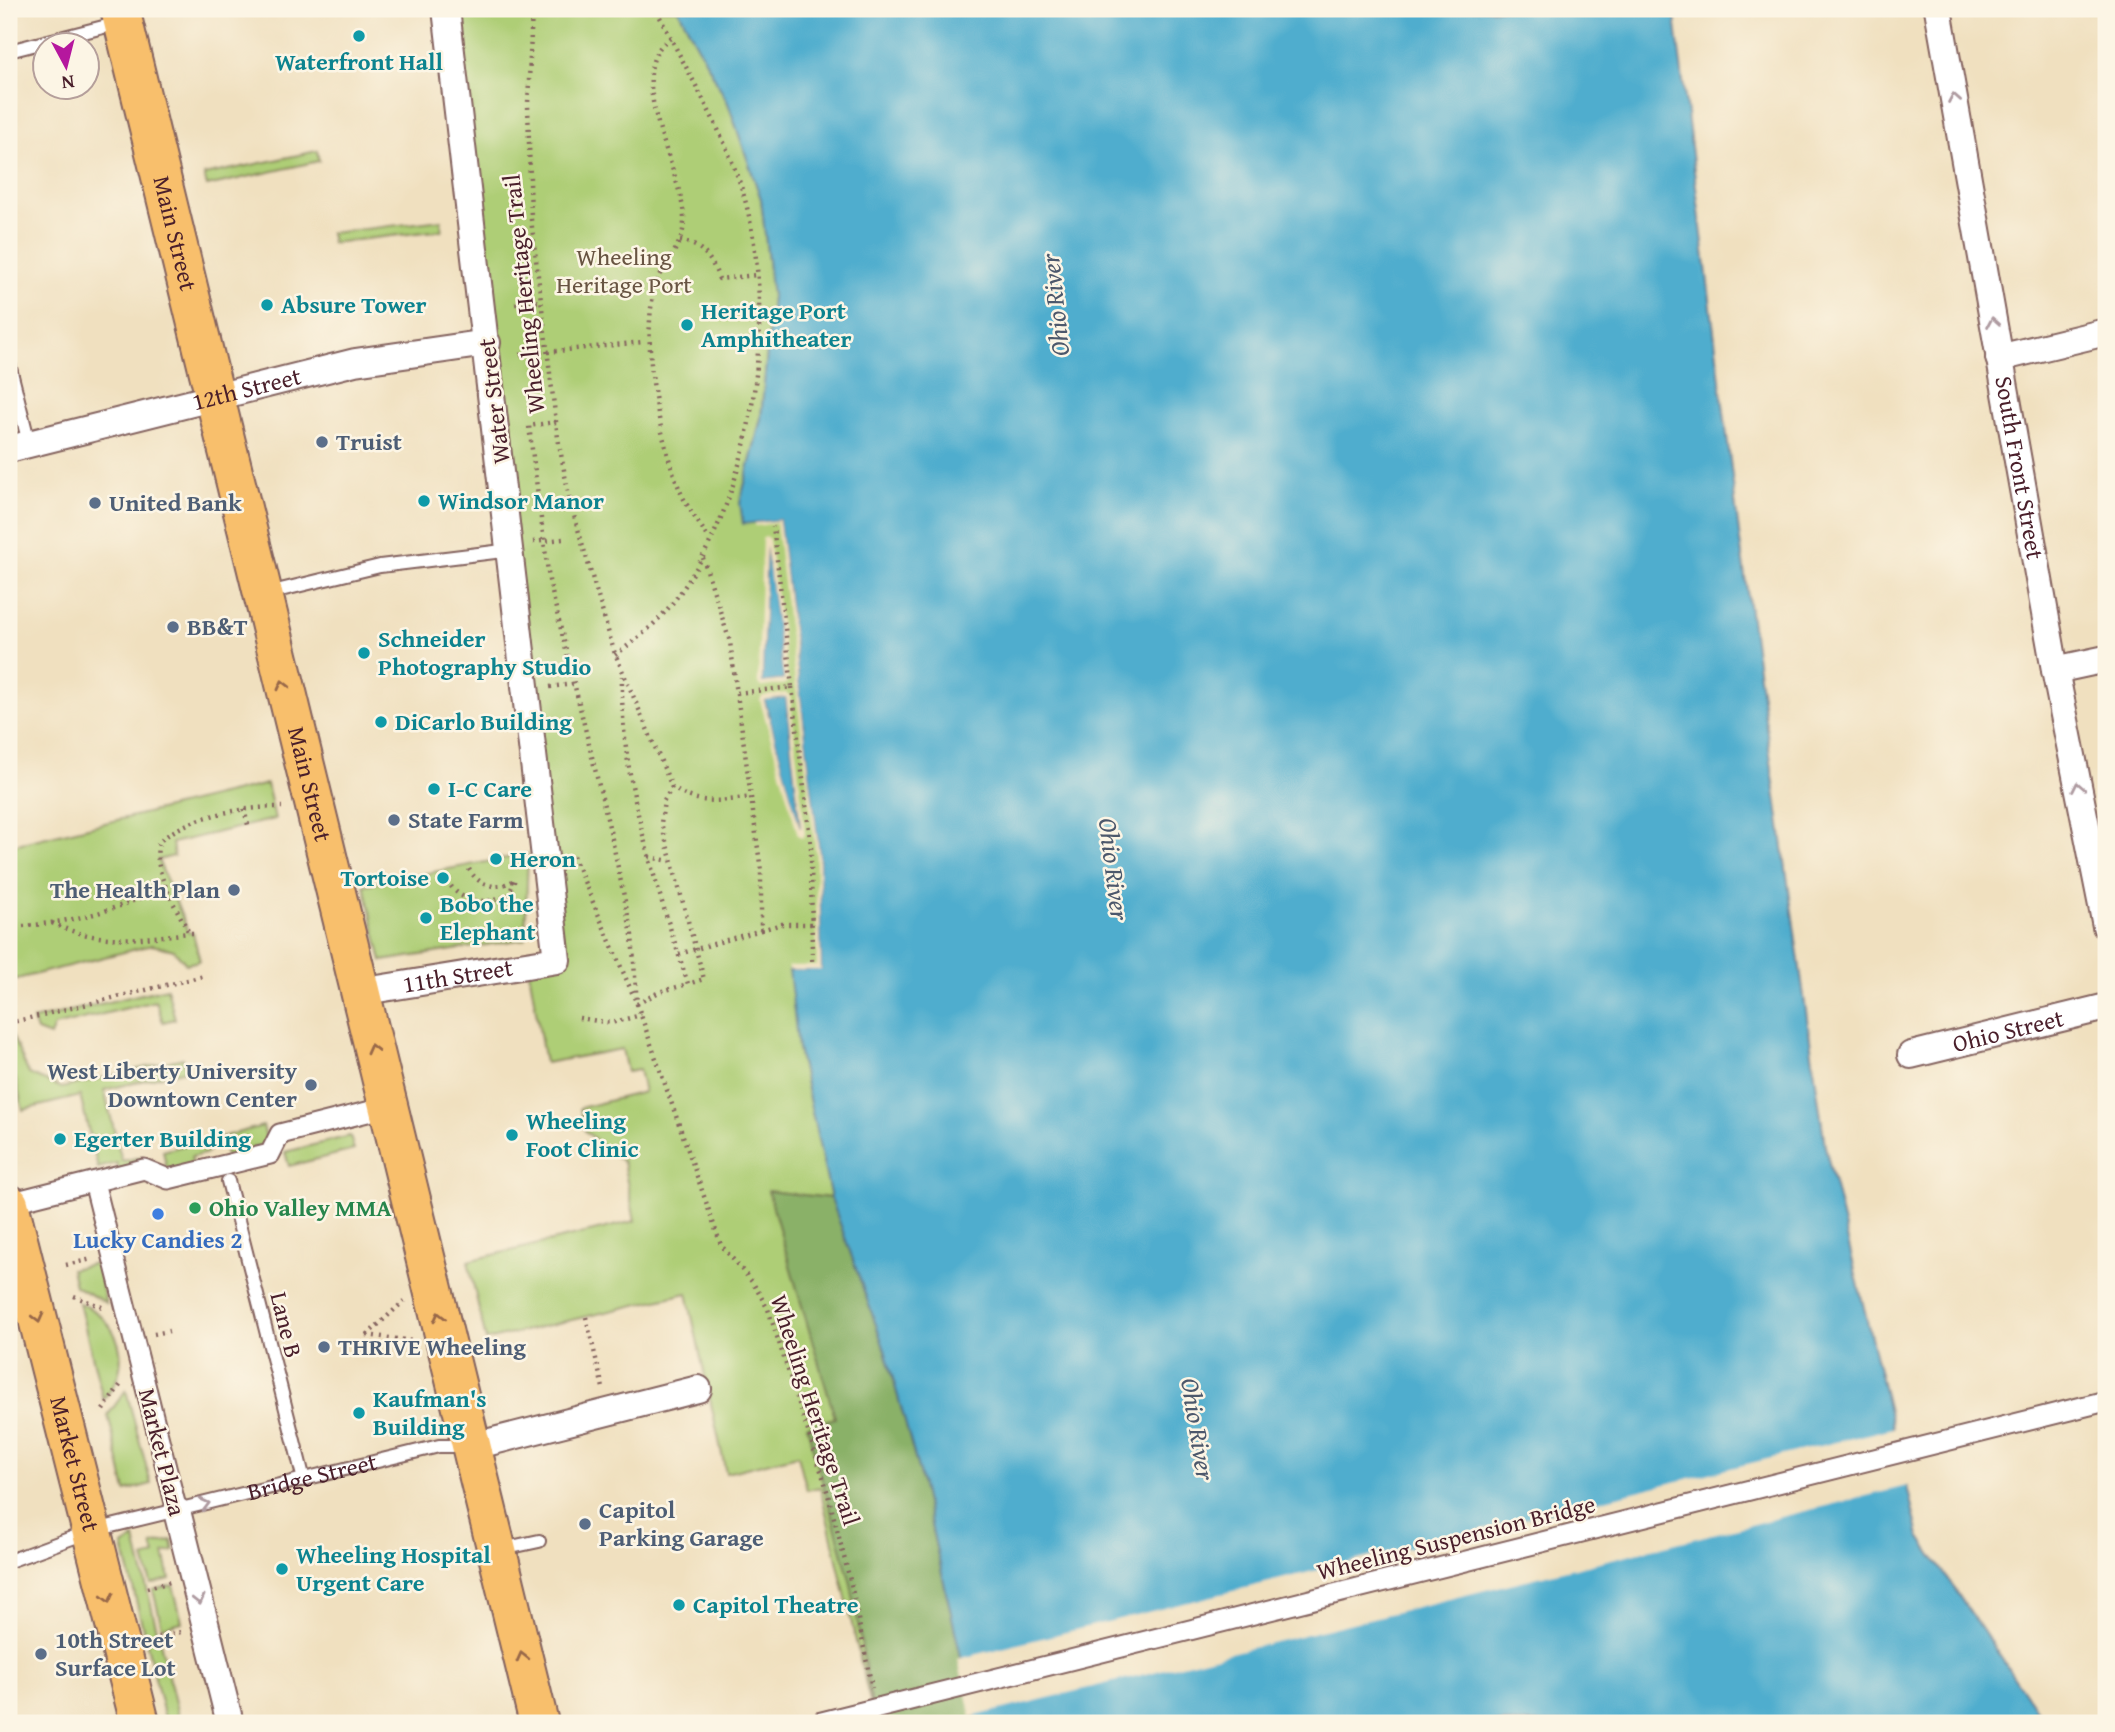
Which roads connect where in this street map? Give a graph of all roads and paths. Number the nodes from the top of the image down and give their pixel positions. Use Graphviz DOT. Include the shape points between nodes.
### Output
graph roads {
  1 [pos="446,9"];
  2 [pos="532,9"];
  3 [pos="656,9"];
  4 [pos="1938,9"];
  5 [pos="121,16"];
  6 [pos="671,38"];
  7 [pos="9,51"];
  8 [pos="680,241"];
  9 [pos="757,275"];
  10 [pos="541,300"];
  11 [pos="514,304"];
  12 [pos="2106,332"];
  13 [pos="642,342"];
  14 [pos="487,344"];
  15 [pos="547,351"];
  16 [pos="520,355"];
  17 [pos="1999,358"];
  18 [pos="9,363"];
  19 [pos="212,398"];
  20 [pos="556,422"];
  21 [pos="19,446"];
  22 [pos="773,526"];
  23 [pos="710,538"];
  24 [pos="510,550"];
  25 [pos="702,557"];
  26 [pos="261,595"];
  27 [pos="615,655"];
  28 [pos="2106,659"];
  29 [pos="2055,670"];
  30 [pos="622,673"];
  31 [pos="792,687"];
  32 [pos="737,693"];
  33 [pos="672,787"];
  34 [pos="751,797"];
  35 [pos="283,807"];
  36 [pos="244,809"];
  37 [pos="248,825"];
  38 [pos="570,848"];
  39 [pos="649,857"];
  40 [pos="670,861"];
  41 [pos="470,869"];
  42 [pos="521,873"];
  43 [pos="515,879"];
  44 [pos="166,885"];
  45 [pos="452,886"];
  46 [pos="52,923"];
  47 [pos="811,924"];
  48 [pos="2106,926"];
  49 [pos="9,927"];
  50 [pos="761,930"];
  51 [pos="695,950"];
  52 [pos="679,954"];
  53 [pos="557,960"];
  54 [pos="811,961"];
  55 [pos="204,976"];
  56 [pos="688,984"];
  57 [pos="359,992"];
  58 [pos="636,1004"];
  59 [pos="2106,1007"];
  60 [pos="640,1015"];
  61 [pos="579,1018"];
  62 [pos="9,1023"];
  63 [pos="1911,1055"];
  64 [pos="387,1107"];
  65 [pos="94,1181"];
  66 [pos="228,1181"];
  67 [pos="9,1204"];
  68 [pos="404,1301"];
  69 [pos="586,1317"];
  70 [pos="414,1341"];
  71 [pos="698,1389"];
  72 [pos="606,1400"];
  73 [pos="2106,1401"];
  74 [pos="470,1447"];
  75 [pos="304,1480"];
  76 [pos="177,1511"];
  77 [pos="91,1531"];
  78 [pos="539,1541"];
  79 [pos="496,1551"];
  80 [pos="9,1562"];
  81 [pos="874,1697"];
  82 [pos="140,1723"];
  83 [pos="230,1723"];
  84 [pos="539,1723"];
  85 [pos="818,1723"];
  1 -- 14 [label="street, Water Street"];
  2 -- 10 [label="path, Wheeling Heritage Trail" via="528,164"];
  3 -- 6 [label="path"];
  17 -- 4 [label="street, South Front Street, one-way"];
  5 -- 7 [label="lane"];
  5 -- 19 [label="main road, Main Street"];
  6 -- 8 [label="path" via="658,45 652,75 660,133 683,203"];
  6 -- 9 [label="path" via="720,132 744,197"];
  8 -- 9 [label="path" via="701,248 719,279"];
  8 -- 23 [label="path" via="656,283 651,310 653,367 668,456 680,490"];
  9 -- 23 [label="path" via="759,349 749,435"];
  10 -- 11 [label="path"];
  10 -- 15 [label="path, Wheeling Heritage Trail"];
  12 -- 17 [label="street"];
  13 -- 15 [label="path"];
  14 -- 19 [label="street, 12th Street" via="355,362"];
  14 -- 24 [label="street, Water Street"];
  15 -- 16 [label="path"];
  15 -- 20 [label="path, Wheeling Heritage Trail"];
  17 -- 29 [label="street, South Front Street"];
  18 -- 21 [label="lane"];
  19 -- 21 [label="street, 12th Street"];
  19 -- 26 [label="main road, Main Street"];
  20 -- 27 [label="path" via="570,502"];
  20 -- 58 [label="path, Wheeling Heritage Trail" via="529,426 543,541 632,935"];
  22 -- 31 [label="path"];
  23 -- 25 [label="path"];
  24 -- 26 [label="lane" via="380,566"];
  24 -- 53 [label="street, Water Street"];
  25 -- 27 [label="path" via="670,606"];
  25 -- 32 [label="path" via="723,614"];
  57 -- 26 [label="main road, Main Street, one-way"];
  27 -- 30 [label="path"];
  28 -- 29 [label="street"];
  48 -- 29 [label="street, South Front Street, one-way"];
  30 -- 33 [label="path"];
  30 -- 39 [label="path" via="628,762"];
  31 -- 32 [label="path"];
  31 -- 47 [label="path" via="811,847"];
  32 -- 34 [label="path"];
  33 -- 34 [label="path" via="685,797 704,801"];
  33 -- 40 [label="path" via="661,811"];
  34 -- 50 [label="path" via="761,871"];
  35 -- 36 [label="path"];
  36 -- 37 [label="path"];
  36 -- 44 [label="path" via="188,825 159,842 157,859"];
  38 -- 58 [label="path, Wheeling Heritage Trail"];
  39 -- 40 [label="path"];
  39 -- 52 [label="path"];
  40 -- 51 [label="path"];
  41 -- 43 [label="path" via="481,883 490,886"];
  42 -- 43 [label="path"];
  43 -- 45 [label="path" via="509,895 492,901 467,898"];
  44 -- 46 [label="path" via="124,905"];
  44 -- 46 [label="path" via="191,933 99,939"];
  46 -- 49 [label="path"];
  47 -- 50 [label="path"];
  47 -- 54 [label="path"];
  50 -- 51 [label="path"];
  51 -- 52 [label="path"];
  51 -- 56 [label="path" via="704,979"];
  52 -- 56 [label="path"];
  53 -- 57 [label="street, 11th Street"];
  55 -- 62 [label="path"];
  56 -- 58 [label="path"];
  64 -- 57 [label="main road, Main Street, one-way"];
  58 -- 60 [label="path, Wheeling Heritage Trail"];
  59 -- 63 [label="street, Ohio Street"];
  60 -- 61 [label="path" via="611,1023"];
  60 -- 81 [label="path, Wheeling Heritage Trail" via="721,1245 753,1283 776,1334 825,1483"];
  64 -- 65 [label="street" via="280,1134 270,1154 168,1179 144,1169"];
  74 -- 64 [label="main road, Main Street, one-way"];
  65 -- 67 [label="street"];
  65 -- 76 [label="street, Market Plaza"];
  66 -- 75 [label="lane, Lane B"];
  67 -- 77 [label="main road, Market Street, one-way"];
  68 -- 70 [label="path" via="367,1335"];
  69 -- 72 [label="path"];
  71 -- 74 [label="street, Bridge Street"];
  73 -- 85 [label="street, Wheeling Suspension Bridge, bridge"];
  74 -- 75 [label="lane, Bridge Street" via="439,1446"];
  74 -- 79 [label="main road, Main Street"];
  76 -- 75 [label="lane, Bridge Street, one-way"];
  76 -- 77 [label="lane, Bridge Street"];
  76 -- 83 [label="street, Market Plaza, one-way"];
  77 -- 80 [label="lane, Bridge Street"];
  77 -- 82 [label="main road, Market Street, one-way"];
  78 -- 79 [label="lane"];
  84 -- 79 [label="main road, Main Street, one-way"];
}
